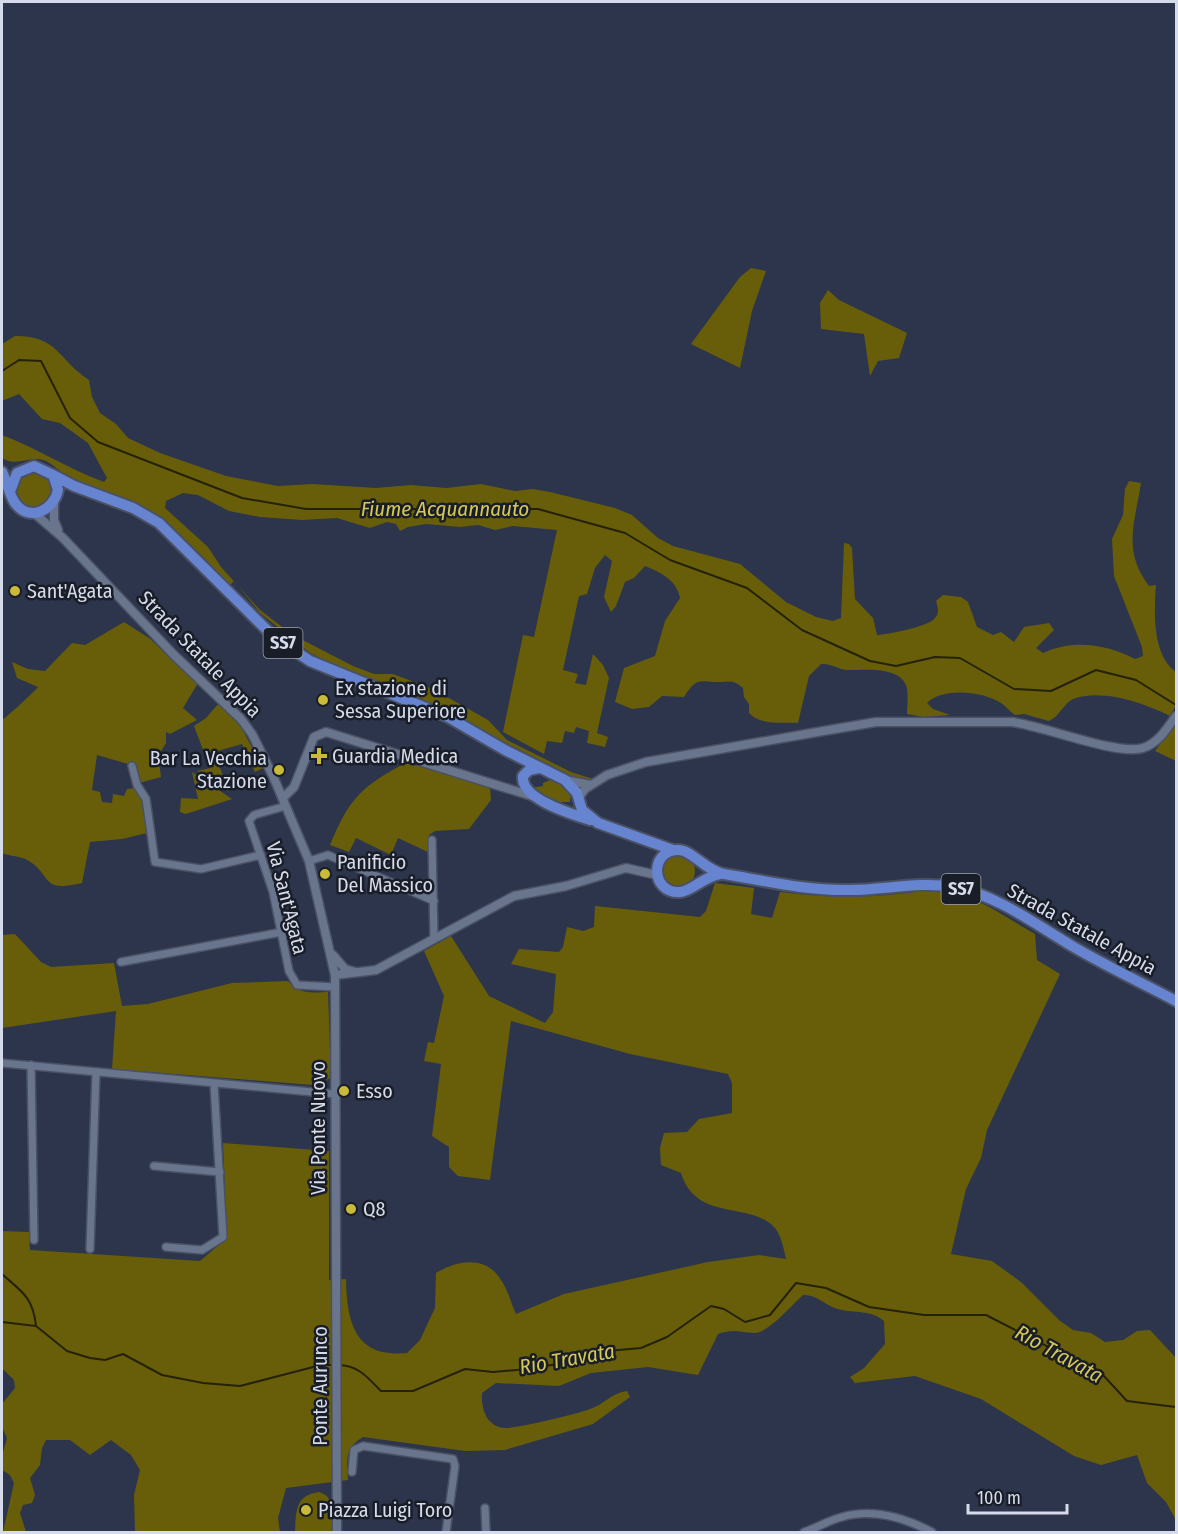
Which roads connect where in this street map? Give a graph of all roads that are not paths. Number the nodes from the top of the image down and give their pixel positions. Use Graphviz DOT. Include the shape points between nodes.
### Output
graph roads {
  1 [pos="2,465"];
  2 [pos="21,470"];
  3 [pos="2,472"];
  4 [pos="53,475"];
  5 [pos="10,489"];
  6 [pos="90,493"];
  7 [pos="55,500"];
  8 [pos="34,513"];
  9 [pos="63,538"];
  10 [pos="1176,717"];
  11 [pos="505,750"];
  12 [pos="132,766"];
  13 [pos="539,768"];
  14 [pos="524,777"];
  15 [pos="565,780"];
  16 [pos="591,785"];
  17 [pos="510,789"];
  18 [pos="535,797"];
  19 [pos="578,799"];
  20 [pos="284,802"];
  21 [pos="561,808"];
  22 [pos="598,823"];
  23 [pos="432,840"];
  24 [pos="653,843"];
  25 [pos="673,850"];
  26 [pos="261,855"];
  27 [pos="695,860"];
  28 [pos="309,861"];
  29 [pos="658,867"];
  30 [pos="720,873"];
  31 [pos="694,884"];
  32 [pos="434,901"];
  33 [pos="282,932"];
  34 [pos="434,939"];
  35 [pos="329,948"];
  36 [pos="121,962"];
  37 [pos="358,974"];
  38 [pos="335,975"];
  39 [pos="335,987"];
  40 [pos="1176,1001"];
  41 [pos="2,1063"];
  42 [pos="31,1065"];
  43 [pos="96,1072"];
  44 [pos="214,1084"];
  45 [pos="334,1094"];
  46 [pos="154,1166"];
  47 [pos="220,1172"];
  48 [pos="34,1240"];
  49 [pos="166,1247"];
  50 [pos="90,1249"];
  51 [pos="336,1280"];
  52 [pos="352,1472"];
  53 [pos="485,1508"];
  54 [pos="337,1533"];
  55 [pos="446,1533"];
  56 [pos="486,1533"];
  57 [pos="804,1533"];
  58 [pos="932,1533"];
  1 -- 2 [label="main road, SS7"];
  2 -- 4 [label="main road, SS7" via="34,466"];
  2 -- 5 [label="main road"];
  3 -- 5 [label="main road, Strada Statale Appia"];
  4 -- 6 [label="main road, SS7"];
  4 -- 7 [label="main road, Strada Statale Appia" via="58,490"];
  5 -- 8 [label="main road, Strada Statale Appia" via="17,506"];
  6 -- 7 [label="main road, SS7" via="68,491"];
  6 -- 11 [label="main road, SS7" via="133,508 159,523 274,637 310,661 448,717"];
  7 -- 8 [label="main road, SS7" via="45,510"];
  7 -- 9 [label="street, Strada Statale Appia" via="54,520"];
  8 -- 9 [label="street, Strada Statale Appia"];
  9 -- 20 [label="street, Strada Statale Appia" via="241,720 252,734"];
  10 -- 16 [label="street" via="1161,736 1144,747 1127,750 1032,724 876,722 646,762 606,775"];
  11 -- 13 [label="main road, SS7"];
  11 -- 14 [label="main road, SS7"];
  12 -- 26 [label="street" via="146,799 155,862 201,869"];
  13 -- 14 [label="main road"];
  13 -- 15 [label="main road, SS7"];
  14 -- 17 [label="street"];
  14 -- 18 [label="main road, SS7" via="526,789"];
  15 -- 16 [label="street"];
  15 -- 19 [label="main road, SS7"];
  16 -- 19 [label="street"];
  17 -- 18 [label="street"];
  17 -- 20 [label="street" via="326,732 314,737 294,788"];
  18 -- 21 [label="main road, SS7"];
  19 -- 21 [label="main road" via="573,806"];
  19 -- 22 [label="main road, SS7" via="582,810"];
  20 -- 26 [label="street, Via Sant'Agata" via="250,817"];
  20 -- 28 [label="street, Strada Statale Appia"];
  21 -- 22 [label="main road, SS7"];
  22 -- 24 [label="main road, SS7"];
  23 -- 32 [label="street"];
  24 -- 25 [label="main road, SS7"];
  24 -- 29 [label="main road" via="659,853"];
  25 -- 27 [label="main road, Strada Statale Appia / SS7" via="683,850"];
  25 -- 29 [label="main road"];
  26 -- 33 [label="street, Via Sant'Agata"];
  27 -- 30 [label="main road, Strada Statale Appia / SS7"];
  27 -- 31 [label="main road" via="699,871"];
  28 -- 32 [label="street" via="328,855"];
  28 -- 35 [label="street, Strada Statale Appia"];
  29 -- 31 [label="main road" via="659,882 669,891 683,892"];
  29 -- 34 [label="street" via="611,871 566,886 514,896"];
  30 -- 31 [label="main road"];
  30 -- 40 [label="main road, Strada Statale Appia / SS7" via="823,890 954,887 1005,906"];
  32 -- 34 [label="street"];
  33 -- 36 [label="street"];
  33 -- 39 [label="street, Via Sant'Agata" via="292,980 308,987"];
  34 -- 37 [label="street" via="376,970"];
  35 -- 37 [label="street" via="337,962"];
  35 -- 38 [label="street, Strada Statale Appia"];
  37 -- 38 [label="street"];
  38 -- 39 [label="street, Via Ponte Nuovo"];
  39 -- 45 [label="street, Via Ponte Nuovo"];
  41 -- 42 [label="street"];
  42 -- 43 [label="street"];
  42 -- 48 [label="street"];
  43 -- 44 [label="street"];
  43 -- 50 [label="street"];
  44 -- 45 [label="street"];
  44 -- 47 [label="street"];
  45 -- 51 [label="street, Via Ponte Nuovo"];
  46 -- 47 [label="street"];
  47 -- 49 [label="street" via="224,1237 202,1250"];
  51 -- 54 [label="street, Ponte Aurunco"];
  52 -- 55 [label="street" via="354,1450 363,1446 453,1459"];
  53 -- 56 [label="street"];
  57 -- 58 [label="street" via="842,1517 872,1513 897,1518"];
}
